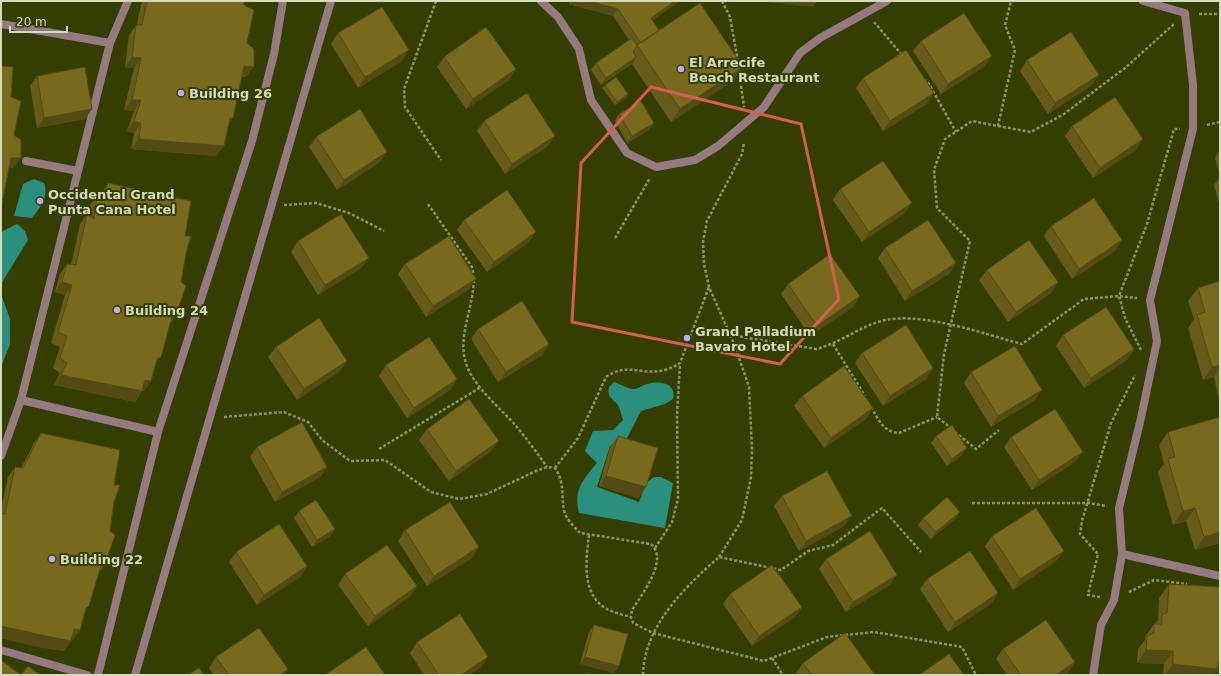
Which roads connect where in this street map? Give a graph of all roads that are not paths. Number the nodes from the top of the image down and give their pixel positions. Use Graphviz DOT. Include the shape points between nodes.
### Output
graph roads {
  1 [pos="128,1"];
  2 [pos="283,1"];
  3 [pos="331,1"];
  4 [pos="541,1"];
  5 [pos="887,1"];
  6 [pos="1143,1"];
  7 [pos="1,24"];
  8 [pos="110,43"];
  9 [pos="26,161"];
  10 [pos="78,171"];
  11 [pos="21,400"];
  12 [pos="158,432"];
  13 [pos="1,456"];
  14 [pos="1122,554"];
  15 [pos="1220,576"];
  16 [pos="1,650"];
  17 [pos="87,675"];
  18 [pos="98,675"];
  19 [pos="135,675"];
  20 [pos="1092,675"];
  1 -- 8 [label="lane"];
  2 -- 12 [label="lane" via="274,54 252,141"];
  3 -- 19 [label="lane"];
  4 -- 5 [label="lane" via="558,17 579,49 591,100 627,153 656,168 695,160 718,146 764,107 800,53 820,38"];
  6 -- 14 [label="lane" via="1185,13 1193,85 1193,128 1150,300 1157,341 1120,508"];
  7 -- 8 [label="lane"];
  8 -- 10 [label="lane"];
  9 -- 10 [label="lane"];
  10 -- 11 [label="lane"];
  11 -- 12 [label="lane"];
  11 -- 13 [label="lane"];
  12 -- 18 [label="lane"];
  14 -- 15 [label="lane"];
  14 -- 20 [label="lane" via="1114,600 1101,625"];
  16 -- 17 [label="lane"];
}
